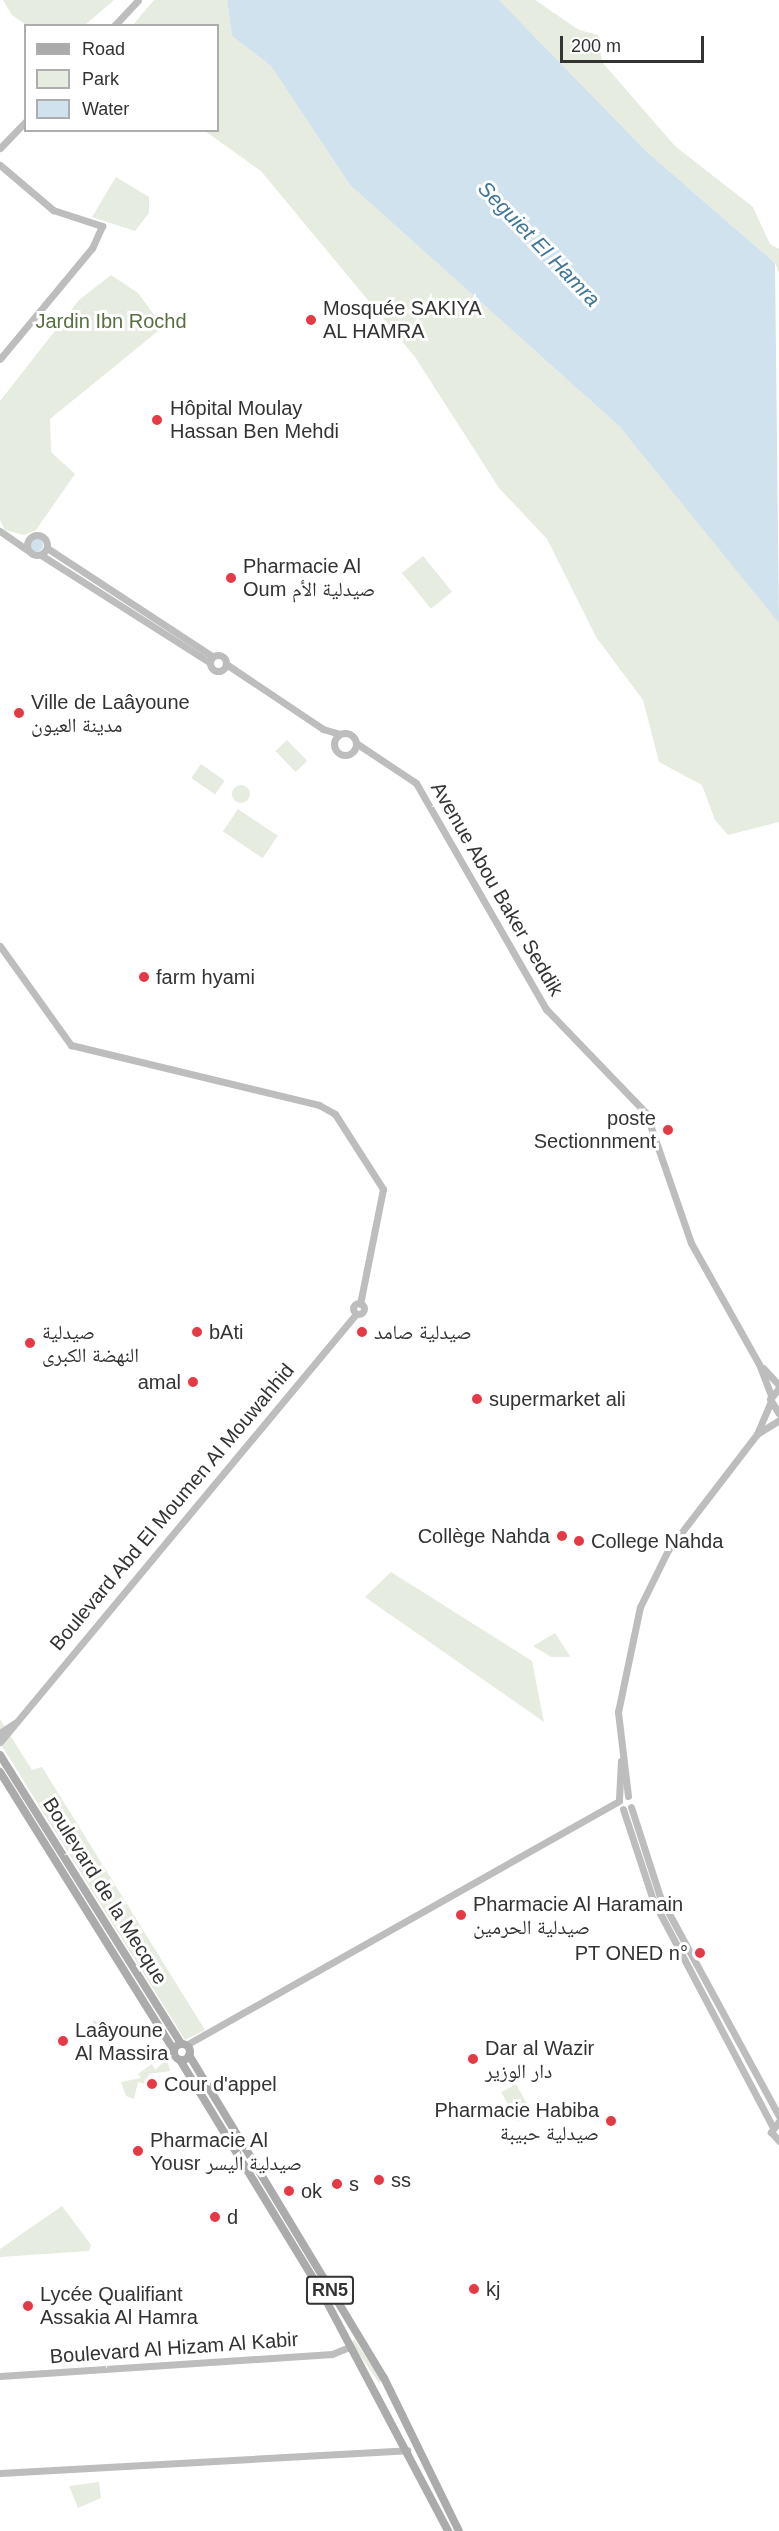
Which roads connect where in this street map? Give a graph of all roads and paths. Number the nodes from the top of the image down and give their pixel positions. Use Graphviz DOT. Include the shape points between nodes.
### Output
graph roads {
  1 [pos="138,0"];
  2 [pos="116,24"];
  3 [pos="24,123"];
  4 [pos="0,148"];
  5 [pos="0,165"];
  6 [pos="0,359"];
  7 [pos="0,531"];
  8 [pos="32,536"];
  9 [pos="14,538"];
  10 [pos="47,548"];
  11 [pos="27,550"];
  12 [pos="41,555"];
  13 [pos="211,659"];
  14 [pos="226,664"];
  15 [pos="221,671"];
  16 [pos="240,676"];
  17 [pos="322,729"];
  18 [pos="339,734"];
  19 [pos="333,742"];
  20 [pos="356,743"];
  21 [pos="351,753"];
  22 [pos="368,753"];
  23 [pos="0,946"];
  24 [pos="759,1364"];
  25 [pos="779,1386"];
  26 [pos="770,1400"];
  27 [pos="779,1414"];
  28 [pos="779,1420"];
  29 [pos="757,1434"];
  30 [pos="15,1723"];
  31 [pos="0,1733"];
  32 [pos="0,1742"];
  33 [pos="622,1752"];
  34 [pos="0,1755"];
  35 [pos="0,1772"];
  36 [pos="628,1796"];
  37 [pos="619,1800"];
  38 [pos="625,1808"];
  39 [pos="586,1819"];
  40 [pos="184,2049"];
  41 [pos="779,2116"];
  42 [pos="776,2124"];
  43 [pos="779,2141"];
  44 [pos="360,2337"];
  45 [pos="348,2345"];
  46 [pos="0,2376"];
  47 [pos="385,2382"];
  48 [pos="372,2385"];
  49 [pos="407,2450"];
  50 [pos="0,2473"];
  51 [pos="448,2531"];
  52 [pos="459,2531"];
  1 -- 2 [label="main road"];
  3 -- 4 [label="main road"];
  5 -- 6 [label="main road" via="53,210 102,226 92,248"];
  7 -- 9 [label="main road"];
  8 -- 9 [label="main road"];
  8 -- 10 [label="main road" via="44,538"];
  8 -- 11 [label="main road"];
  9 -- 11 [label="main road"];
  10 -- 12 [label="main road"];
  10 -- 13 [label="main road"];
  11 -- 12 [label="main road"];
  12 -- 13 [label="main road"];
  13 -- 14 [label="main road" via="221,655"];
  13 -- 15 [label="main road"];
  14 -- 15 [label="main road"];
  14 -- 16 [label="main road"];
  15 -- 16 [label="main road"];
  16 -- 17 [label="main road"];
  17 -- 18 [label="main road"];
  17 -- 19 [label="main road"];
  18 -- 19 [label="main road"];
  18 -- 20 [label="main road" via="351,735"];
  19 -- 21 [label="main road" via="339,753"];
  20 -- 21 [label="main road"];
  20 -- 22 [label="main road, Avenue Abou Baker Seddik"];
  21 -- 22 [label="main road, Avenue Abou Baker Seddik"];
  22 -- 24 [label="main road, Avenue Abou Baker Seddik" via="400,768 416,783 546,1009 645,1113 691,1243"];
  23 -- 30 [label="main road, Boulevard Abd El Moumen Al Mouwahhid" via="71,1045 319,1105 335,1114 383,1189 360,1304 354,1307 356,1314"];
  24 -- 25 [label="main road, Avenue Abou Baker Seddik"];
  24 -- 26 [label="main road, Avenue Abou Baker Seddik"];
  25 -- 26 [label="main road"];
  26 -- 27 [label="main road, Avenue Abou Baker Seddik"];
  26 -- 29 [label="main road"];
  28 -- 29 [label="main road"];
  29 -- 33 [label="main road" via="668,1550 640,1607 618,1712"];
  30 -- 31 [label="main road, Boulevard Abd El Moumen Al Mouwahhid"];
  30 -- 32 [label="main road, Boulevard Abd El Moumen Al Mouwahhid"];
  33 -- 36 [label="main road"];
  33 -- 37 [label="main road"];
  34 -- 40 [label="main road, Boulevard de la Mecque / RN5"];
  35 -- 40 [label="main road, Boulevard de la Mecque / RN5"];
  36 -- 37 [label="main road"];
  36 -- 38 [label="main road"];
  37 -- 38 [label="main road"];
  37 -- 39 [label="main road"];
  38 -- 39 [label="main road"];
  38 -- 41 [label="main road" via="660,1897"];
  38 -- 42 [label="main road" via="653,1900"];
  39 -- 40 [label="main road"];
  40 -- 44 [label="main road, Boulevard de la Mecque / RN5"];
  40 -- 45 [label="main road, RN5" via="180,2060"];
  42 -- 43 [label="main road"];
  44 -- 45 [label="main road" via="353,2336"];
  44 -- 47 [label="main road, Boulevard de la Mecque / RN5"];
  45 -- 46 [label="main road, Boulevard Al Hizam Al Kabir" via="332,2354"];
  45 -- 48 [label="main road, RN5"];
  47 -- 48 [label="main road" via="379,2389"];
  47 -- 52 [label="main road, Boulevard de la Mecque / RN5"];
  48 -- 49 [label="main road, RN5"];
  49 -- 50 [label="main road"];
  49 -- 51 [label="main road, RN5"];
}
